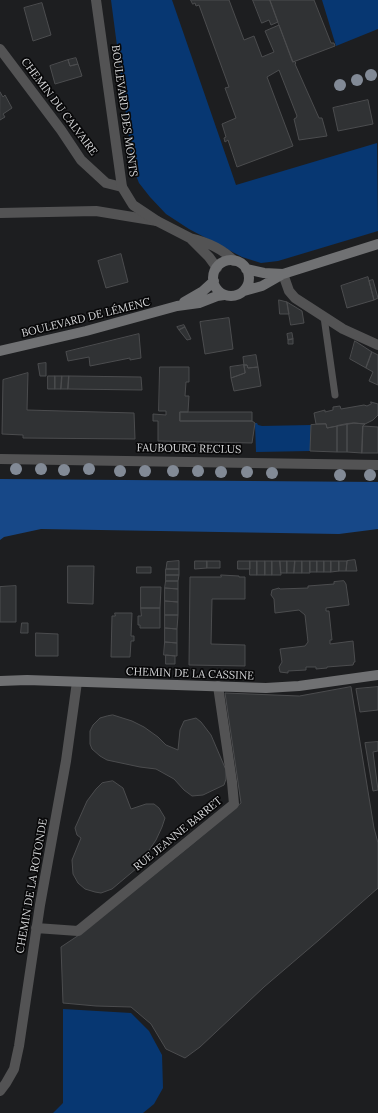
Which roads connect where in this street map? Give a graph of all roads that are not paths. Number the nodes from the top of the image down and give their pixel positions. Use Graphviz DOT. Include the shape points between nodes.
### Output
graph roads {
  1 [pos="96,0"];
  2 [pos="0,49"];
  3 [pos="122,187"];
  4 [pos="0,213"];
  5 [pos="157,221"];
  6 [pos="190,238"];
  7 [pos="378,244"];
  8 [pos="234,261"];
  9 [pos="217,268"];
  10 [pos="246,269"];
  11 [pos="283,274"];
  12 [pos="214,281"];
  13 [pos="244,291"];
  14 [pos="224,295"];
  15 [pos="177,306"];
  16 [pos="324,317"];
  17 [pos="378,345"];
  18 [pos="0,351"];
  19 [pos="335,395"];
  20 [pos="0,459"];
  21 [pos="378,465"];
  22 [pos="378,675"];
  23 [pos="0,681"];
  24 [pos="76,682"];
  25 [pos="218,686"];
  26 [pos="36,928"];
  27 [pos="0,1090"];
  1 -- 3 [label="street, BOULEVARD DES MONTS"];
  2 -- 3 [label="street, CHEMIN DU CALVAIRE" via="81,160 106,183"];
  3 -- 5 [label="street, BOULEVARD DES MONTS" via="133,205"];
  4 -- 5 [label="street" via="96,211"];
  5 -- 6 [label="street, BOULEVARD DES MONTS"];
  6 -- 8 [label="street" via="206,242"];
  6 -- 9 [label="street"];
  7 -- 11 [label="main road"];
  8 -- 9 [label="main road" via="227,261"];
  8 -- 10 [label="main road"];
  9 -- 12 [label="main road" via="214,272"];
  10 -- 11 [label="main road"];
  10 -- 13 [label="main road" via="249,276"];
  11 -- 13 [label="main road" via="262,286"];
  11 -- 16 [label="street" via="289,291 295,298"];
  12 -- 14 [label="main road" via="219,292"];
  12 -- 15 [label="main road, BOULEVARD DE LÉMENC" via="196,296"];
  13 -- 14 [label="main road" via="238,295"];
  14 -- 15 [label="main road, BOULEVARD DE LÉMENC" via="199,303"];
  15 -- 18 [label="main road, BOULEVARD DE LÉMENC"];
  16 -- 17 [label="street"];
  16 -- 19 [label="lane"];
  20 -- 21 [label="street, FAUBOURG RECLUS"];
  22 -- 25 [label="main road, CHEMIN DE LA CASSINE" via="266,688"];
  23 -- 24 [label="main road, CHEMIN DE LA CASSINE"];
  24 -- 25 [label="main road, CHEMIN DE LA CASSINE"];
  24 -- 26 [label="street, CHEMIN DE LA ROTONDE" via="66,761"];
  25 -- 26 [label="street, RUE JEANNE BARRET" via="234,804 78,931"];
  26 -- 27 [label="street, CHEMIN DE LA ROTONDE" via="14,1069"];
}
